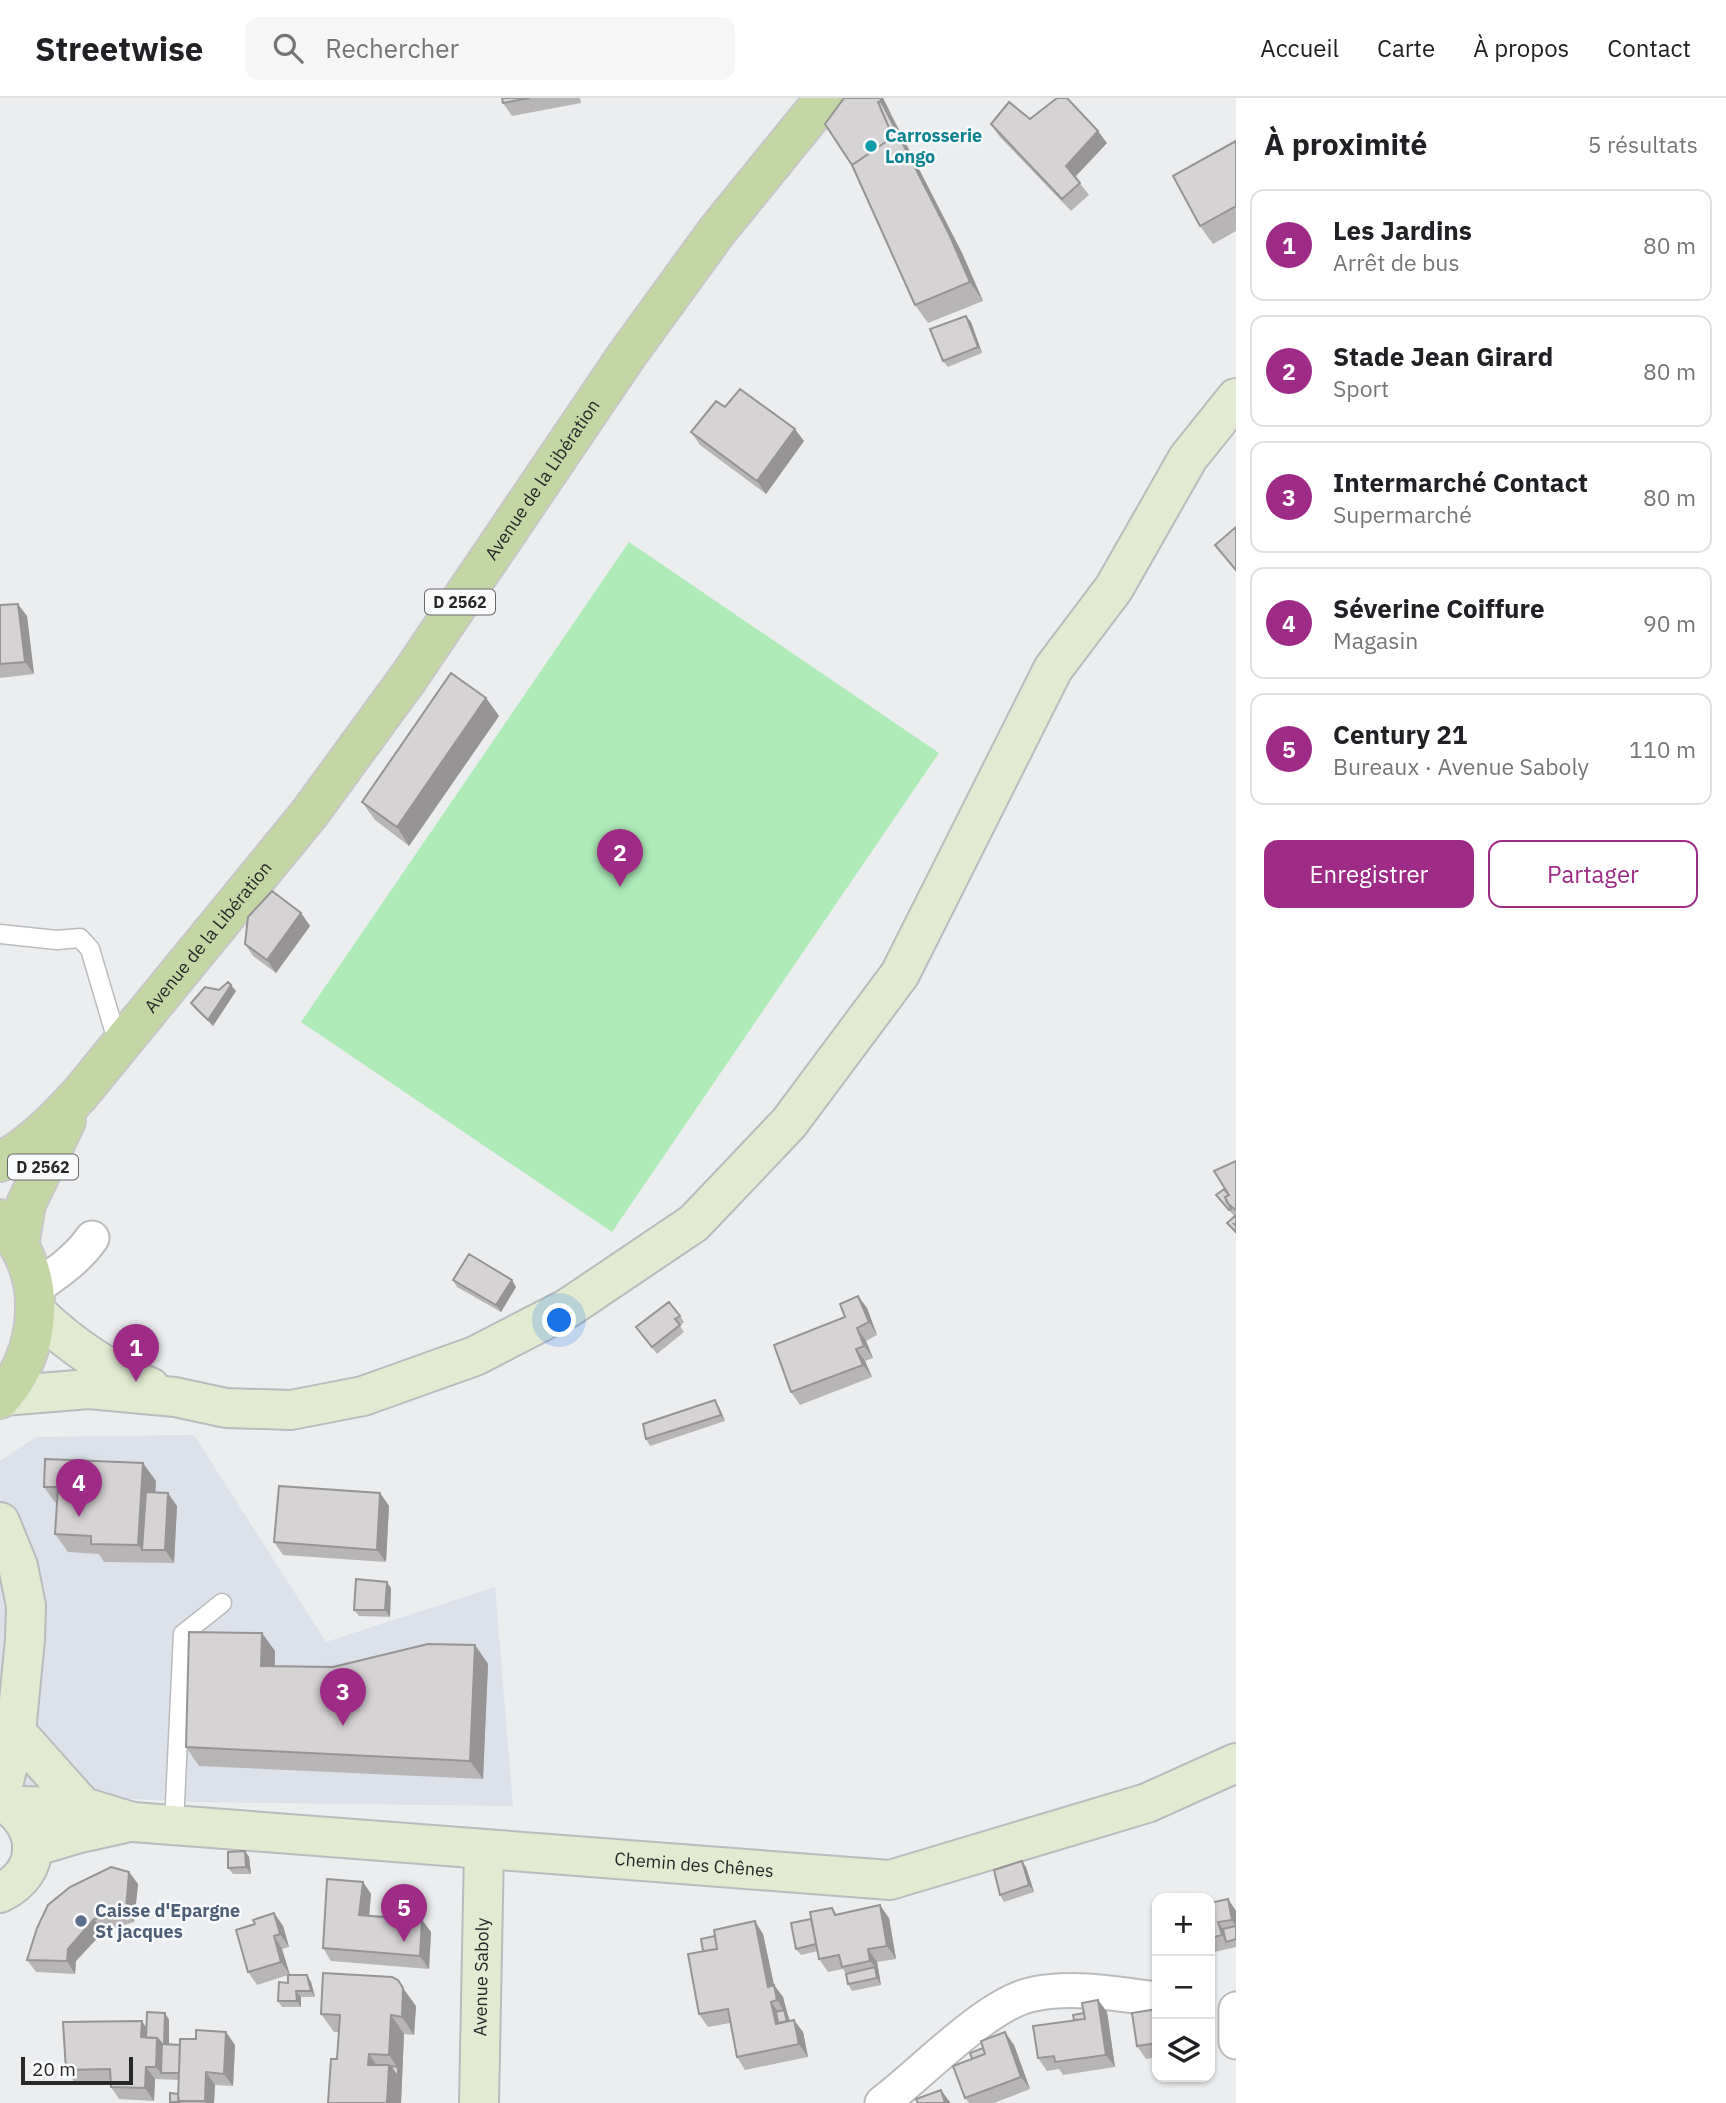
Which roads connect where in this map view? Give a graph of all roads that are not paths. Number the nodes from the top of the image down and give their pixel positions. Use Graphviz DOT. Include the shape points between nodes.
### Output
graph roads {
  1 [pos="825,98"];
  2 [pos="1236,398"];
  3 [pos="0,934"];
  4 [pos="120,1047"];
  5 [pos="80,1094"];
  6 [pos="0,1162"];
  7 [pos="10,1232"];
  8 [pos="92,1238"];
  9 [pos="35,1300"];
  10 [pos="2,1397"];
  11 [pos="175,1398"];
  12 [pos="0,1524"];
  13 [pos="222,1603"];
  14 [pos="16,1732"];
  15 [pos="1236,1763"];
  16 [pos="4,1801"];
  17 [pos="83,1807"];
  18 [pos="133,1822"];
  19 [pos="174,1824"];
  20 [pos="32,1847"];
  21 [pos="484,1849"];
  22 [pos="0,1893"];
  23 [pos="1152,1998"];
  24 [pos="479,2103"];
  25 [pos="882,2103"];
  1 -- 4 [label="main road, Avenue de la Libération / D 2562" via="717,231 642,334 409,677 309,814"];
  2 -- 11 [label="street" via="1188,458 1114,588 1053,669 900,974 789,1122 694,1223 568,1308 475,1356 363,1396 291,1410 226,1408"];
  3 -- 4 [label="lane" via="80,938 85,942"];
  4 -- 5 [label="main road, Avenue de la Libération / D 2562"];
  5 -- 6 [label="main road, Avenue de la Libération / D 2562" via="46,1131"];
  5 -- 7 [label="main road, Avenue de la Libération / D 2562"];
  7 -- 9 [label="main road" via="28,1266"];
  8 -- 9 [label="street"];
  9 -- 10 [label="main road" via="32,1342"];
  9 -- 11 [label="street" via="55,1331 136,1382"];
  10 -- 11 [label="street" via="89,1389"];
  12 -- 14 [label="street" via="18,1566 26,1606 19,1639"];
  13 -- 19 [label="lane" via="183,1634"];
  14 -- 16 [label="street"];
  14 -- 17 [label="street"];
  15 -- 21 [label="street, Chemin des Chênes" via="1147,1803 890,1880"];
  16 -- 17 [label="street, Chemin des Chênes"];
  16 -- 20 [label="street" via="23,1817"];
  17 -- 18 [label="street, Chemin des Chênes"];
  18 -- 19 [label="street, Chemin des Chênes"];
  18 -- 20 [label="street, Chemin des Chênes"];
  19 -- 21 [label="street, Chemin des Chênes"];
  20 -- 22 [label="street" via="22,1876"];
  21 -- 24 [label="street, Avenue Saboly"];
  23 -- 25 [label="street" via="1081,1991 1032,1994 1001,2007 972,2027"];
}
